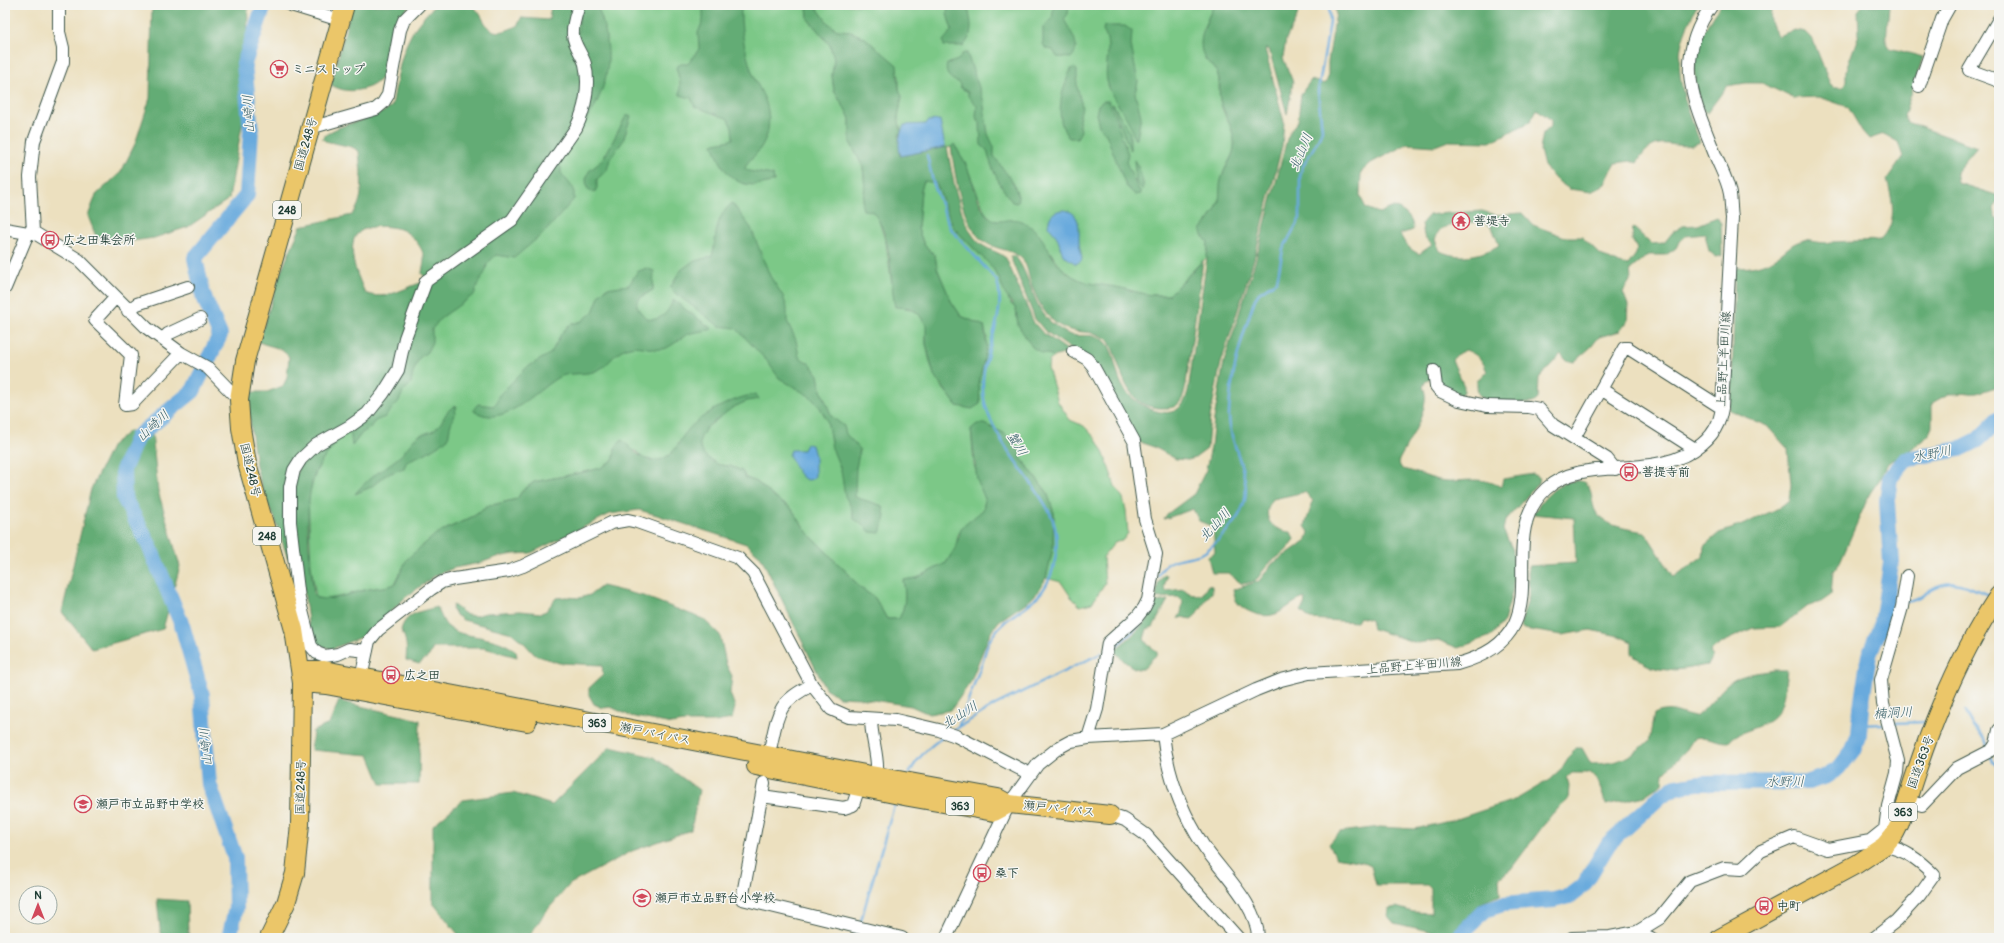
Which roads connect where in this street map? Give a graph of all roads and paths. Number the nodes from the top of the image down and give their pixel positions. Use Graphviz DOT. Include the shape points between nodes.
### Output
graph roads {
  1 [pos="59,5"];
  2 [pos="291,5"];
  3 [pos="419,5"];
  4 [pos="579,5"];
  5 [pos="1712,5"];
  6 [pos="1950,5"];
  7 [pos="342,13"];
  8 [pos="1999,19"];
  9 [pos="1999,81"];
  10 [pos="1919,86"];
  11 [pos="310,128"];
  12 [pos="5,229"];
  13 [pos="31,233"];
  14 [pos="188,287"];
  15 [pos="5,288"];
  16 [pos="115,298"];
  17 [pos="128,311"];
  18 [pos="200,319"];
  19 [pos="162,339"];
  20 [pos="1073,351"];
  21 [pos="181,353"];
  22 [pos="1434,371"];
  23 [pos="1601,389"];
  24 [pos="239,400"];
  25 [pos="1722,408"];
  26 [pos="1574,438"];
  27 [pos="1695,449"];
  28 [pos="1615,469"];
  29 [pos="1907,576"];
  30 [pos="1996,599"];
  31 [pos="367,651"];
  32 [pos="301,676"];
  33 [pos="360,678"];
  34 [pos="812,685"];
  35 [pos="871,719"];
  36 [pos="1999,730"];
  37 [pos="1163,734"];
  38 [pos="1088,738"];
  39 [pos="770,745"];
  40 [pos="1030,774"];
  41 [pos="877,776"];
  42 [pos="764,783"];
  43 [pos="891,786"];
  44 [pos="859,787"];
  45 [pos="762,796"];
  46 [pos="1907,801"];
  47 [pos="1009,804"];
  48 [pos="1110,815"];
  49 [pos="1888,836"];
  50 [pos="1637,932"];
  51 [pos="269,938"];
  52 [pos="902,938"];
  53 [pos="946,938"];
  54 [pos="1238,938"];
  55 [pos="1258,938"];
  56 [pos="1572,938"];
  57 [pos="1651,938"];
  58 [pos="1720,938"];
  59 [pos="1874,938"];
  1 -- 13 [label="street" via="63,62 34,141 30,177"];
  2 -- 7 [label="street"];
  3 -- 11 [label="street" via="404,20 400,30 388,95 383,104 376,109"];
  4 -- 31 [label="street" via="573,26 573,37 585,64 586,76 582,116 576,128 512,220 426,281 405,338 398,370 383,394 367,414 307,453 291,477 290,522 299,599 311,646 317,654 325,656 349,649"];
  5 -- 25 [label="street, 上品野上半田川線" via="1695,35 1690,56 1690,74 1692,96 1730,193 1732,218"];
  6 -- 10 [label="street" via="1942,19"];
  7 -- 11 [label="highway, 国道248号 / 248"];
  8 -- 9 [label="street" via="1969,70"];
  11 -- 24 [label="highway, 国道248号 / 248" via="245,361"];
  12 -- 13 [label="street"];
  13 -- 15 [label="street"];
  13 -- 16 [label="street" via="79,260"];
  14 -- 17 [label="street" via="137,304"];
  16 -- 17 [label="street"];
  16 -- 21 [label="street" via="95,320 131,355 125,405 132,404"];
  17 -- 19 [label="street"];
  18 -- 19 [label="street"];
  19 -- 21 [label="street"];
  20 -- 38 [label="street" via="1094,366 1134,441 1145,519 1156,554 1148,600 1144,608 1108,643 1097,708"];
  21 -- 24 [label="street" via="208,368"];
  22 -- 26 [label="street" via="1436,386 1446,395 1487,406 1539,409 1553,425"];
  23 -- 25 [label="street" via="1624,348 1628,348"];
  23 -- 26 [label="street"];
  23 -- 27 [label="street"];
  24 -- 32 [label="highway, 国道248号 / 248" via="247,463 294,630"];
  25 -- 27 [label="street, 上品野上半田川線" via="1718,425"];
  26 -- 28 [label="street" via="1607,459"];
  27 -- 28 [label="street, 上品野上半田川線" via="1676,460 1661,464"];
  28 -- 37 [label="street, 上品野上半田川線" via="1572,475 1550,485 1535,501 1528,512 1524,530 1523,597 1520,614 1509,633 1489,652 1457,664 1308,673 1281,680"];
  29 -- 49 [label="street" via="1881,680 1881,690 1898,761 1888,806"];
  30 -- 46 [label="highway, 国道363号 / 363" via="1947,689"];
  31 -- 33 [label="street"];
  31 -- 34 [label="street" via="378,630 442,582 454,578 509,571 611,523 628,520 729,554 746,565 758,582"];
  32 -- 33 [label="highway, 瀬戸バイパス / 363" via="324,670"];
  32 -- 44 [label="highway, 瀬戸バイパス / 363" via="326,685 693,753"];
  32 -- 51 [label="highway, 国道248号 / 248" via="300,824 295,873 286,903"];
  33 -- 41 [label="highway, 瀬戸バイパス / 363"];
  34 -- 35 [label="street" via="824,703 839,714"];
  34 -- 39 [label="street" via="793,695 780,708"];
  35 -- 40 [label="street" via="903,721 939,730"];
  35 -- 41 [label="street" via="871,733 878,764"];
  36 -- 46 [label="street" via="1996,744 1989,752 1957,768 1922,805"];
  37 -- 38 [label="street, 上品野上半田川線"];
  37 -- 55 [label="street" via="1165,756 1177,798 1204,847 1237,889 1258,927"];
  38 -- 40 [label="street, 上品野上半田川線" via="1071,741 1048,754"];
  40 -- 47 [label="street, 上品野上半田川線"];
  41 -- 43 [label="highway, 瀬戸バイパス / 363"];
  42 -- 45 [label="street"];
  43 -- 44 [label="highway, 瀬戸バイパス / 363"];
  43 -- 47 [label="highway, 瀬戸バイパス / 363" via="998,798"];
  44 -- 45 [label="street" via="853,805 844,808"];
  45 -- 52 [label="street" via="742,899"];
  46 -- 49 [label="highway, 国道363号 / 363" via="1900,823"];
  47 -- 48 [label="highway, 瀬戸バイパス / 363"];
  47 -- 53 [label="street, 上品野上半田川線"];
  48 -- 54 [label="street" via="1125,820 1146,835"];
  49 -- 50 [label="street" via="1828,849 1794,838 1761,851 1742,869 1724,868 1690,881 1660,918"];
  49 -- 58 [label="highway" via="1857,864"];
  49 -- 59 [label="street" via="1899,848 1926,866 1934,875 1896,921"];
  50 -- 56 [label="street" via="1610,937"];
  50 -- 57 [label="street"];
}
